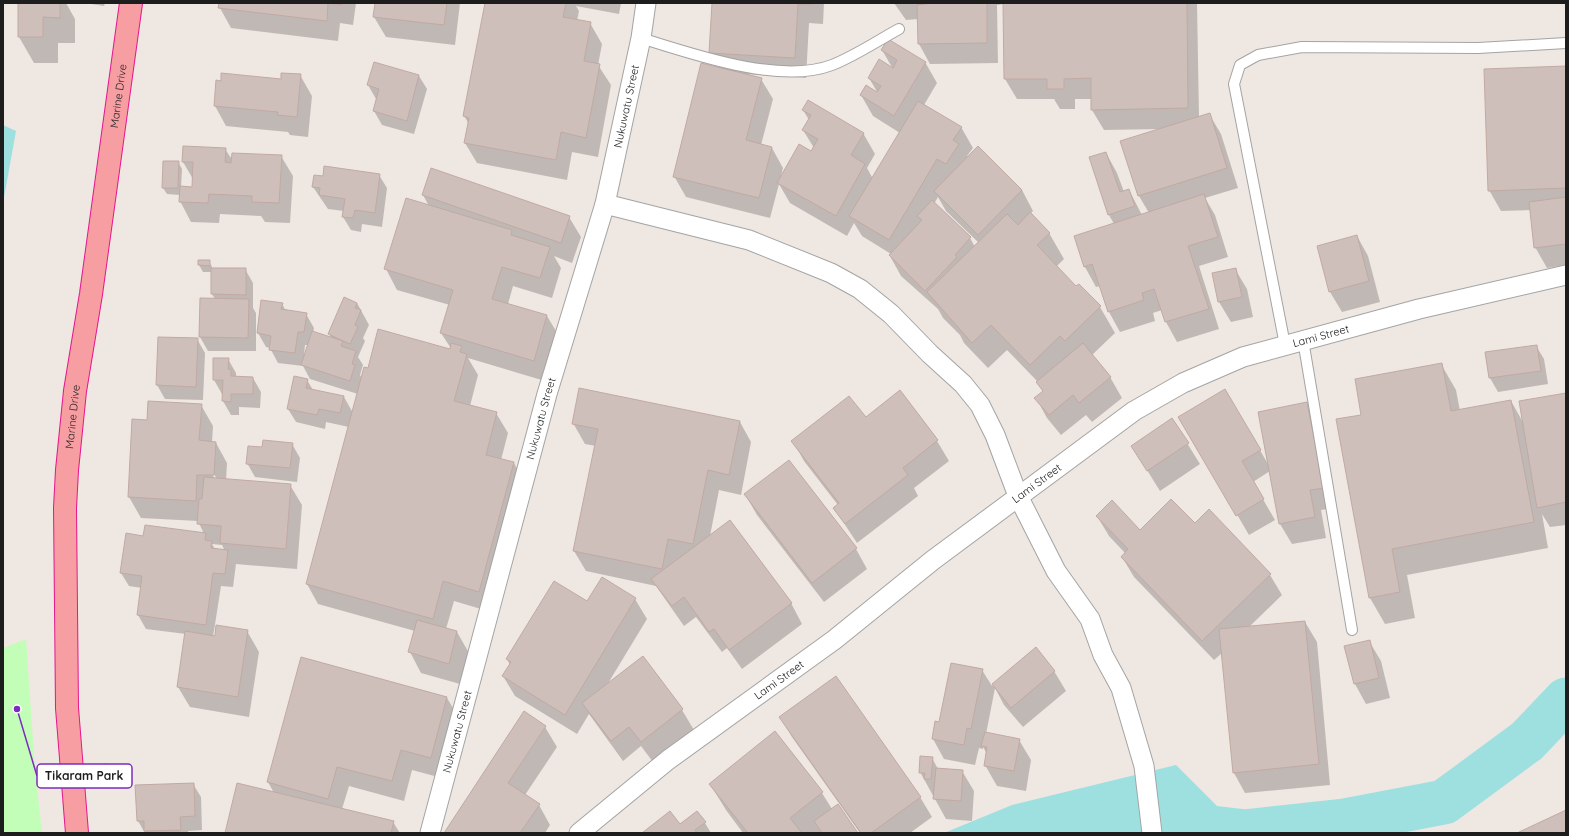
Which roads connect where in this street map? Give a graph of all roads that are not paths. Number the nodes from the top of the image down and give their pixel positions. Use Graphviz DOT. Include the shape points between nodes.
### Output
graph roads {
  1 [pos="131,3"];
  2 [pos="646,3"];
  3 [pos="899,29"];
  4 [pos="641,38"];
  5 [pos="1566,43"];
  6 [pos="605,204"];
  7 [pos="1566,275"];
  8 [pos="1294,342"];
  9 [pos="1018,496"];
  10 [pos="1352,630"];
  11 [pos="77,833"];
  12 [pos="430,833"];
  13 [pos="579,833"];
  14 [pos="1152,833"];
  1 -- 11 [label="highway, Marine Drive" via="75,390 67,470 67,708"];
  2 -- 4 [label="street, Nukuwatu Street"];
  3 -- 4 [label="lane" via="832,65 805,72 712,61"];
  4 -- 6 [label="street, Nukuwatu Street"];
  5 -- 8 [label="lane" via="1478,48 1302,47 1258,55 1240,66 1234,84"];
  6 -- 9 [label="street" via="757,243 831,273 860,289 891,314 963,384 980,405 995,435"];
  6 -- 12 [label="street, Nukuwatu Street" via="547,394"];
  7 -- 8 [label="street, Lami Street" via="1419,309"];
  8 -- 9 [label="street, Lami Street" via="1220,366 1183,383 1134,411"];
  8 -- 10 [label="lane"];
  9 -- 13 [label="street, Lami Street" via="834,640 668,760"];
  9 -- 14 [label="street" via="1056,571 1090,619 1103,655 1121,688 1144,766"];
}
